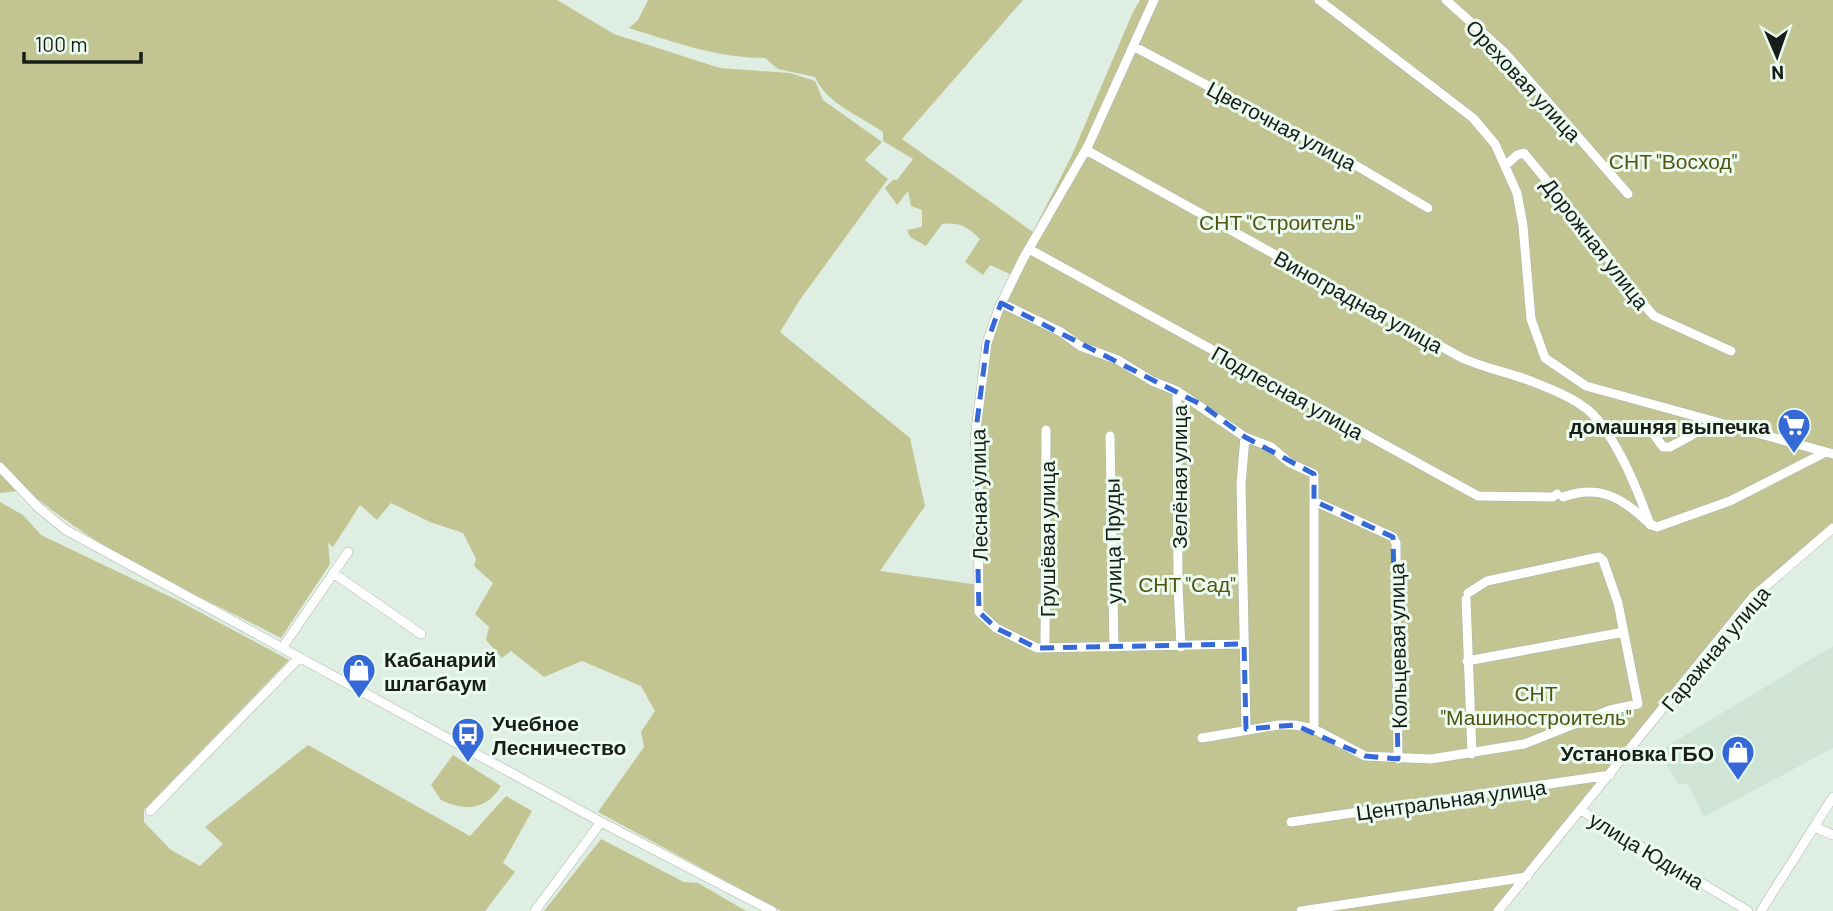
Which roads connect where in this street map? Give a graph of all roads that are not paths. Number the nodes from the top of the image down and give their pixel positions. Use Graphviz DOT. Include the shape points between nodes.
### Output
graph roads {
  1 [pos="1154,0"];
  2 [pos="1319,0"];
  3 [pos="1446,0"];
  4 [pos="1133,46"];
  5 [pos="1086,150"];
  6 [pos="1506,165"];
  7 [pos="1628,194"];
  8 [pos="1428,208"];
  9 [pos="1028,249"];
  10 [pos="1001,303"];
  11 [pos="1731,351"];
  12 [pos="1177,391"];
  13 [pos="1714,423"];
  14 [pos="1046,430"];
  15 [pos="1110,436"];
  16 [pos="1656,436"];
  17 [pos="1245,438"];
  18 [pos="1830,453"];
  19 [pos="0,467"];
  20 [pos="1314,501"];
  21 [pos="1650,525"];
  22 [pos="1833,528"];
  23 [pos="348,552"];
  24 [pos="333,573"];
  25 [pos="1624,632"];
  26 [pos="421,634"];
  27 [pos="1244,644"];
  28 [pos="1114,647"];
  29 [pos="1181,647"];
  30 [pos="282,648"];
  31 [pos="1045,648"];
  32 [pos="300,657"];
  33 [pos="1467,661"];
  34 [pos="1246,729"];
  35 [pos="1314,729"];
  36 [pos="1202,737"];
  37 [pos="1472,754"];
  38 [pos="1398,758"];
  39 [pos="1611,775"];
  40 [pos="1833,797"];
  41 [pos="150,811"];
  42 [pos="1582,811"];
  43 [pos="601,822"];
  44 [pos="1291,822"];
  45 [pos="1814,827"];
  46 [pos="1833,835"];
  47 [pos="1527,877"];
  48 [pos="535,911"];
  49 [pos="772,911"];
  50 [pos="1301,911"];
  51 [pos="1498,911"];
  52 [pos="1748,911"];
  53 [pos="1761,911"];
  1 -- 4 [label="street"];
  2 -- 6 [label="street" via="1473,118"];
  3 -- 7 [label="street, Ореховая улица" via="1504,52"];
  4 -- 5 [label="street"];
  4 -- 8 [label="street, Цветочная улица"];
  5 -- 9 [label="street"];
  5 -- 21 [label="street, Виноградная улица" via="1462,358 1576,402 1597,419 1640,495"];
  6 -- 11 [label="street, Дорожная улица" via="1524,153 1654,316"];
  6 -- 13 [label="street" via="1523,226 1531,318 1545,358 1586,386"];
  9 -- 10 [label="street"];
  9 -- 21 [label="street, Подлесная улица" via="1478,496 1553,497 1591,490 1623,501"];
  10 -- 12 [label="street"];
  10 -- 31 [label="street, Лесная улица" via="987,343 975,438 979,612 1018,641"];
  12 -- 17 [label="street"];
  12 -- 29 [label="street, Зелёная улица"];
  13 -- 16 [label="street" via="1670,447 1663,447"];
  13 -- 18 [label="street"];
  14 -- 31 [label="street, Грушёвая улица"];
  15 -- 28 [label="street, улица Пруды"];
  17 -- 20 [label="street" via="1271,447 1314,474"];
  17 -- 27 [label="street" via="1241,484"];
  18 -- 21 [label="street" via="1730,501 1657,527"];
  19 -- 30 [label="street" via="66,530"];
  20 -- 35 [label="street"];
  20 -- 38 [label="street, Кольцевая улица" via="1393,537 1396,543"];
  22 -- 39 [label="street, Гаражная улица" via="1754,597"];
  23 -- 24 [label="street"];
  24 -- 26 [label="street"];
  24 -- 30 [label="street"];
  25 -- 33 [label="street"];
  25 -- 33 [label="street" via="1599,557 1487,581 1467,596"];
  25 -- 37 [label="street" via="1638,704 1610,709 1524,744"];
  27 -- 29 [label="street"];
  27 -- 34 [label="street"];
  28 -- 29 [label="street"];
  28 -- 31 [label="street"];
  30 -- 32 [label="street"];
  32 -- 41 [label="street"];
  32 -- 43 [label="street"];
  33 -- 37 [label="street"];
  34 -- 35 [label="street" via="1278,725"];
  34 -- 36 [label="street"];
  35 -- 38 [label="street" via="1365,755"];
  37 -- 38 [label="street"];
  39 -- 42 [label="street, Гаражная улица"];
  39 -- 44 [label="street, Центральная улица"];
  40 -- 45 [label="street"];
  42 -- 47 [label="street"];
  42 -- 52 [label="street, улица Юдина"];
  43 -- 48 [label="street"];
  43 -- 49 [label="street"];
  45 -- 46 [label="street"];
  45 -- 53 [label="street"];
  47 -- 50 [label="street"];
  47 -- 51 [label="street"];
}
